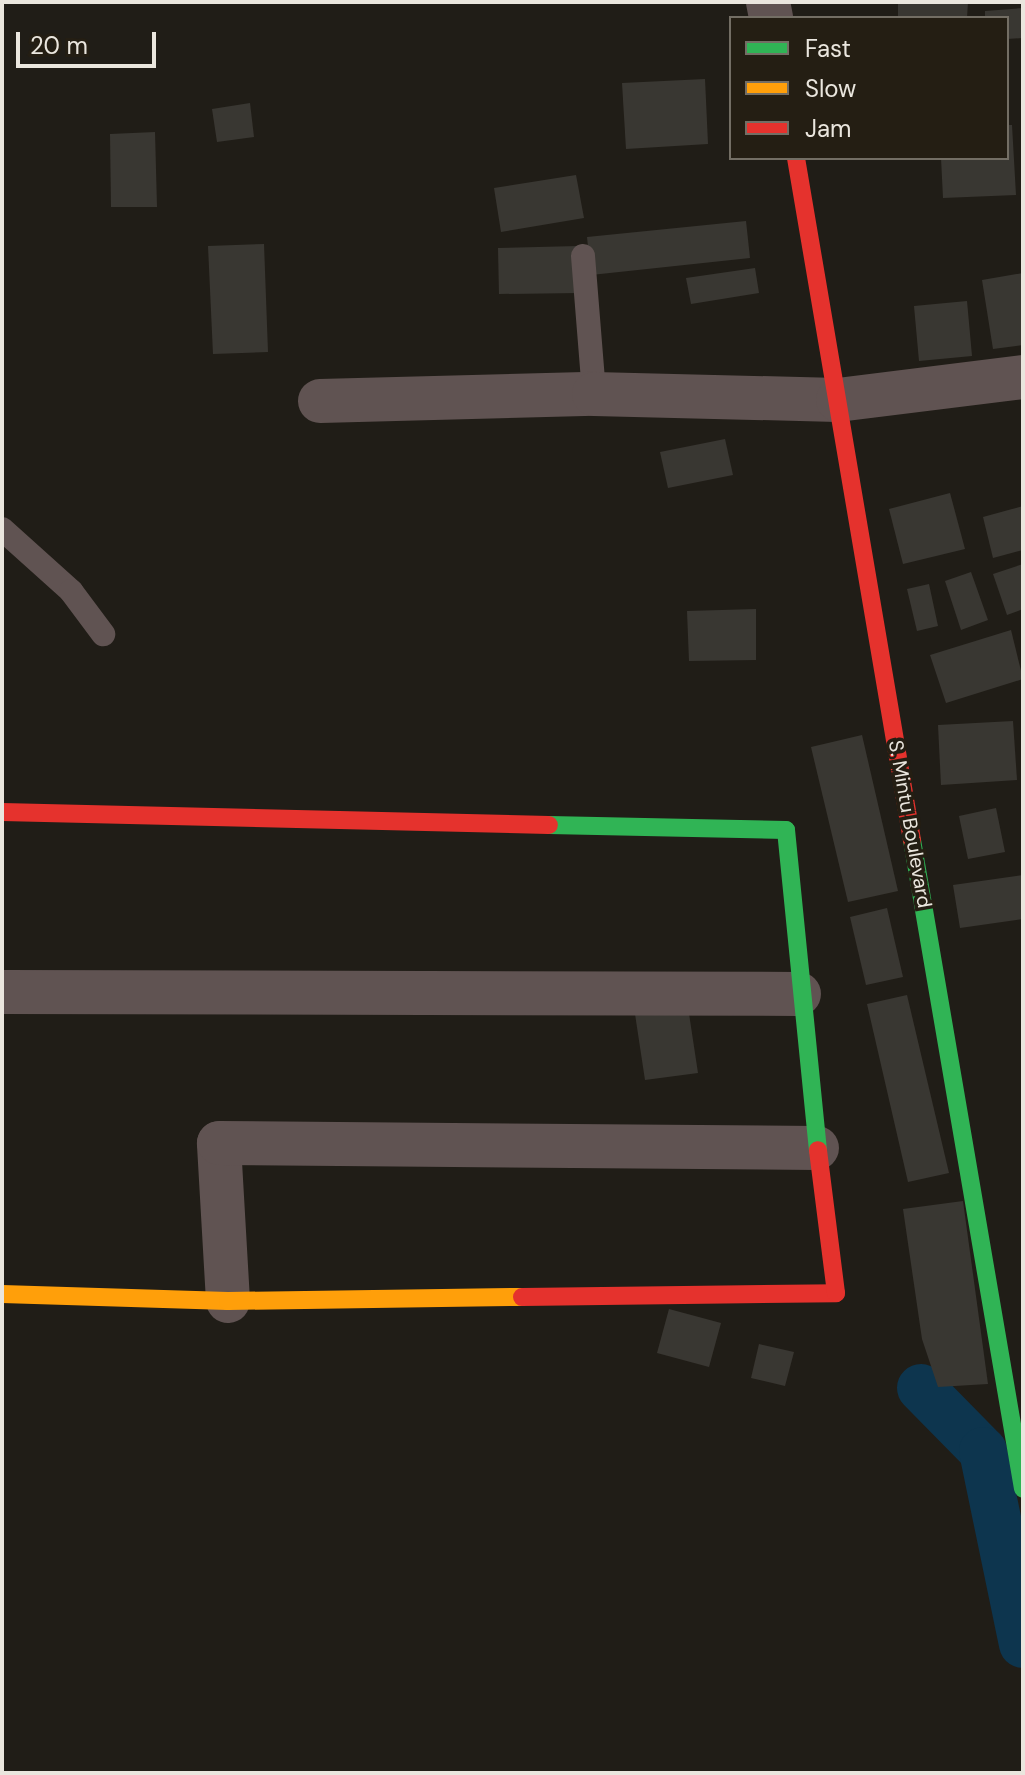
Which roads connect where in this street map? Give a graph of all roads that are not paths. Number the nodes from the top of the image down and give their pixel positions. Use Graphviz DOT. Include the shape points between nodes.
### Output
graph roads {
  1 [pos="796,160"];
  2 [pos="583,256"];
  3 [pos="1023,377"];
  4 [pos="594,394"];
  5 [pos="838,400"];
  6 [pos="320,401"];
  7 [pos="2,529"];
  8 [pos="103,634"];
  9 [pos="2,812"];
  10 [pos="2,992"];
  11 [pos="799,994"];
  12 [pos="817,1148"];
  13 [pos="2,1294"];
  14 [pos="228,1301"];
  15 [pos="1023,1489"];
  1 -- 5 [label="street, S. Mintu Boulevard"];
  2 -- 4 [label="lane"];
  3 -- 5 [label="street"];
  4 -- 5 [label="street"];
  4 -- 6 [label="street"];
  5 -- 15 [label="street, S. Mintu Boulevard"];
  7 -- 8 [label="lane" via="71,591"];
  9 -- 11 [label="street" via="786,830"];
  10 -- 11 [label="street"];
  11 -- 12 [label="street"];
  12 -- 14 [label="street" via="836,1293"];
  12 -- 14 [label="street" via="219,1143"];
  13 -- 14 [label="street"];
}
